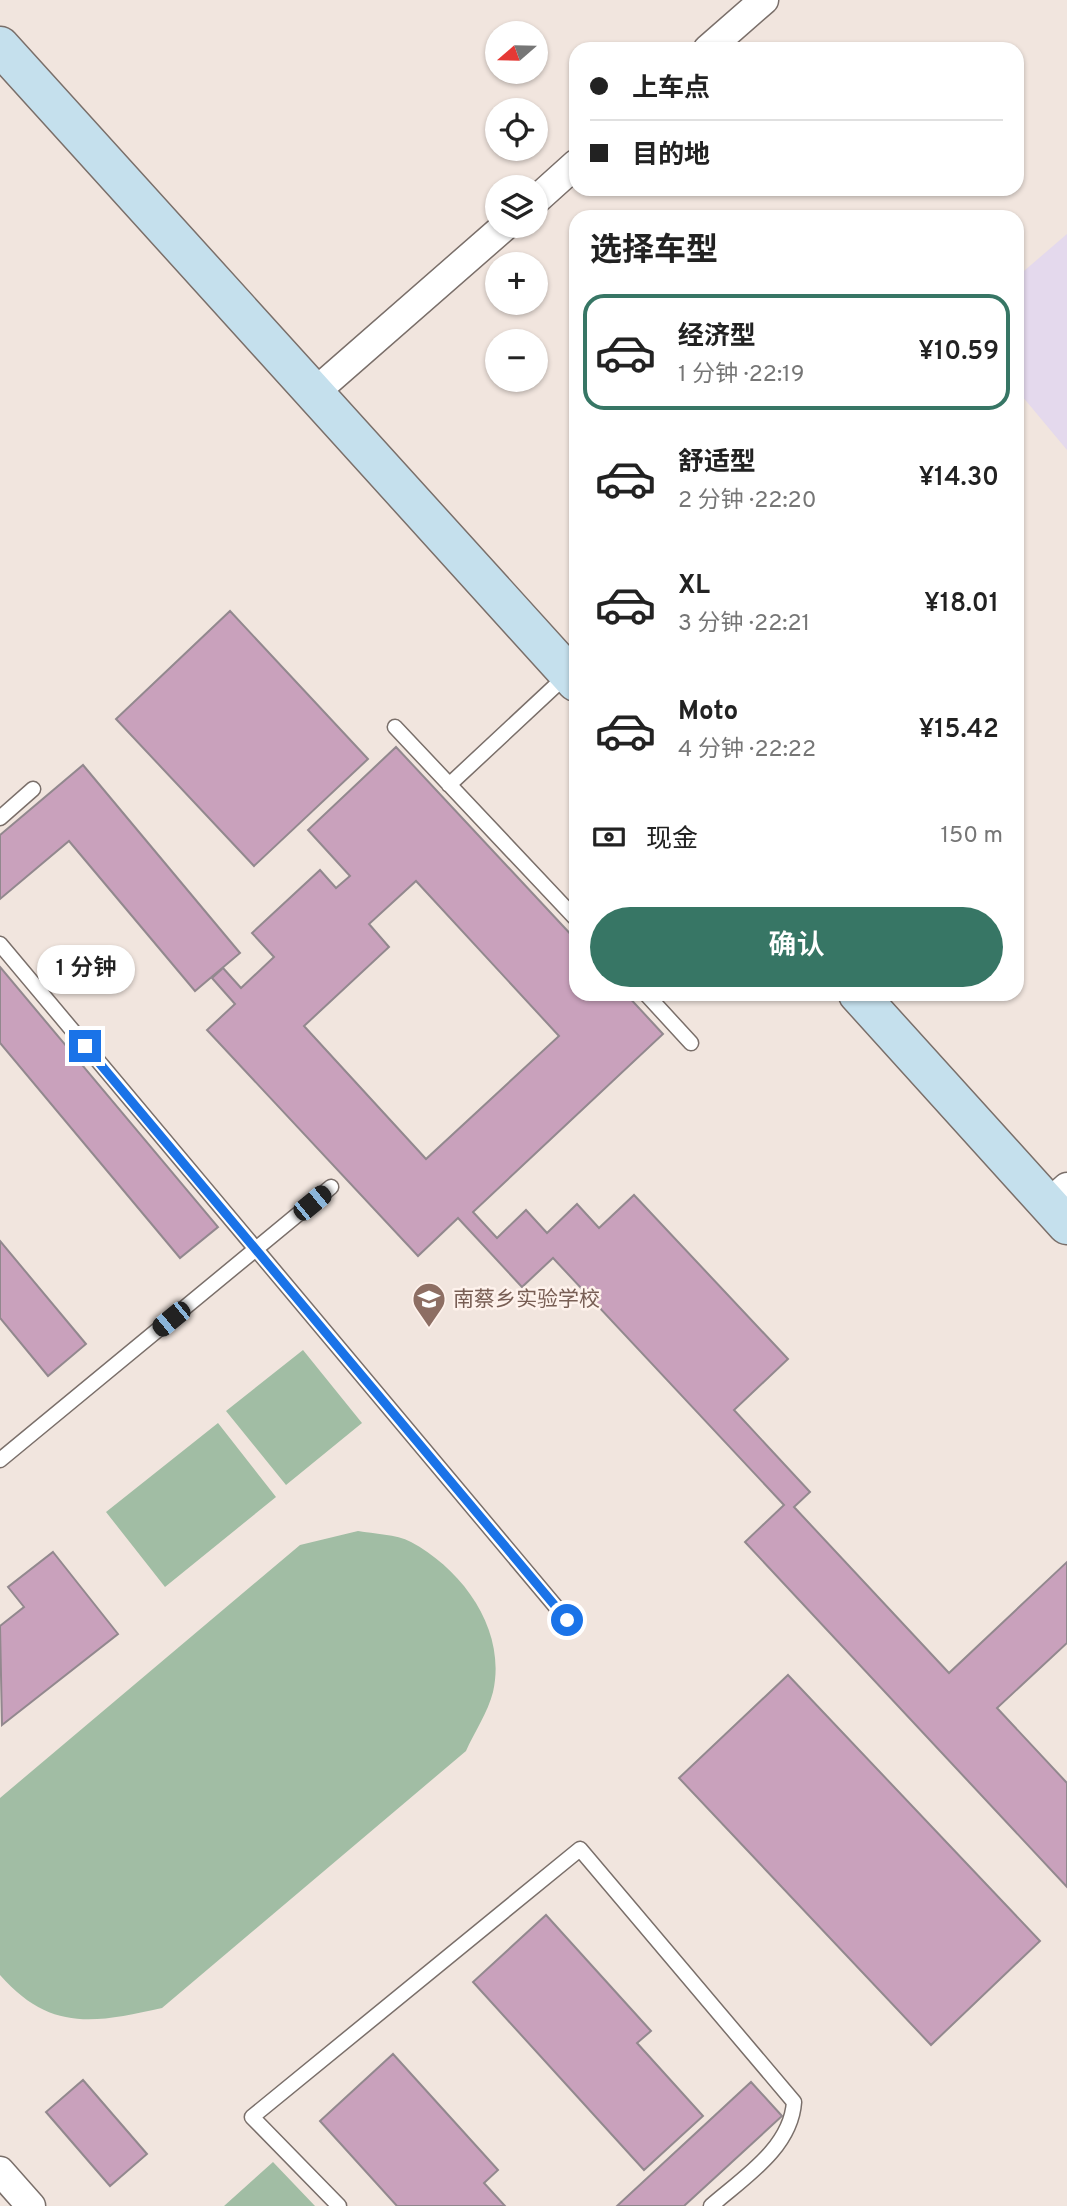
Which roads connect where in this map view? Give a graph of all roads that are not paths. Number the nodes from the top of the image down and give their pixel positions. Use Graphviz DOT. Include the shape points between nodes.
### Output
graph roads {
  1 [pos="764,0"];
  2 [pos="716,42"];
  3 [pos="0,46"];
  4 [pos="569,170"];
  5 [pos="548,189"];
  6 [pos="492,238"];
  7 [pos="314,393"];
  8 [pos="569,675"];
  9 [pos="569,681"];
  10 [pos="395,727"];
  11 [pos="449,785"];
  12 [pos="33,789"];
  13 [pos="0,818"];
  14 [pos="569,912"];
  15 [pos="0,944"];
  16 [pos="652,1001"];
  17 [pos="865,1001"];
  18 [pos="691,1043"];
  19 [pos="331,1187"];
  20 [pos="1060,1205"];
  21 [pos="256,1249"];
  22 [pos="0,1460"];
  23 [pos="567,1620"];
  24 [pos="0,2172"];
  25 [pos="31,2206"];
  26 [pos="339,2206"];
  27 [pos="710,2206"];
  1 -- 2 [label="street"];
  3 -- 7 [label="street"];
  4 -- 5 [label="street"];
  6 -- 7 [label="street"];
  7 -- 8 [label="street"];
  9 -- 11 [label="lane"];
  10 -- 11 [label="lane"];
  11 -- 14 [label="lane"];
  12 -- 13 [label="lane"];
  15 -- 21 [label="lane"];
  16 -- 18 [label="lane"];
  17 -- 20 [label="street"];
  19 -- 21 [label="lane"];
  21 -- 22 [label="lane"];
  21 -- 23 [label="lane"];
  24 -- 25 [label="street"];
  26 -- 27 [label="lane" via="252,2117 580,1849 794,2102 793,2120 781,2142"];
}
